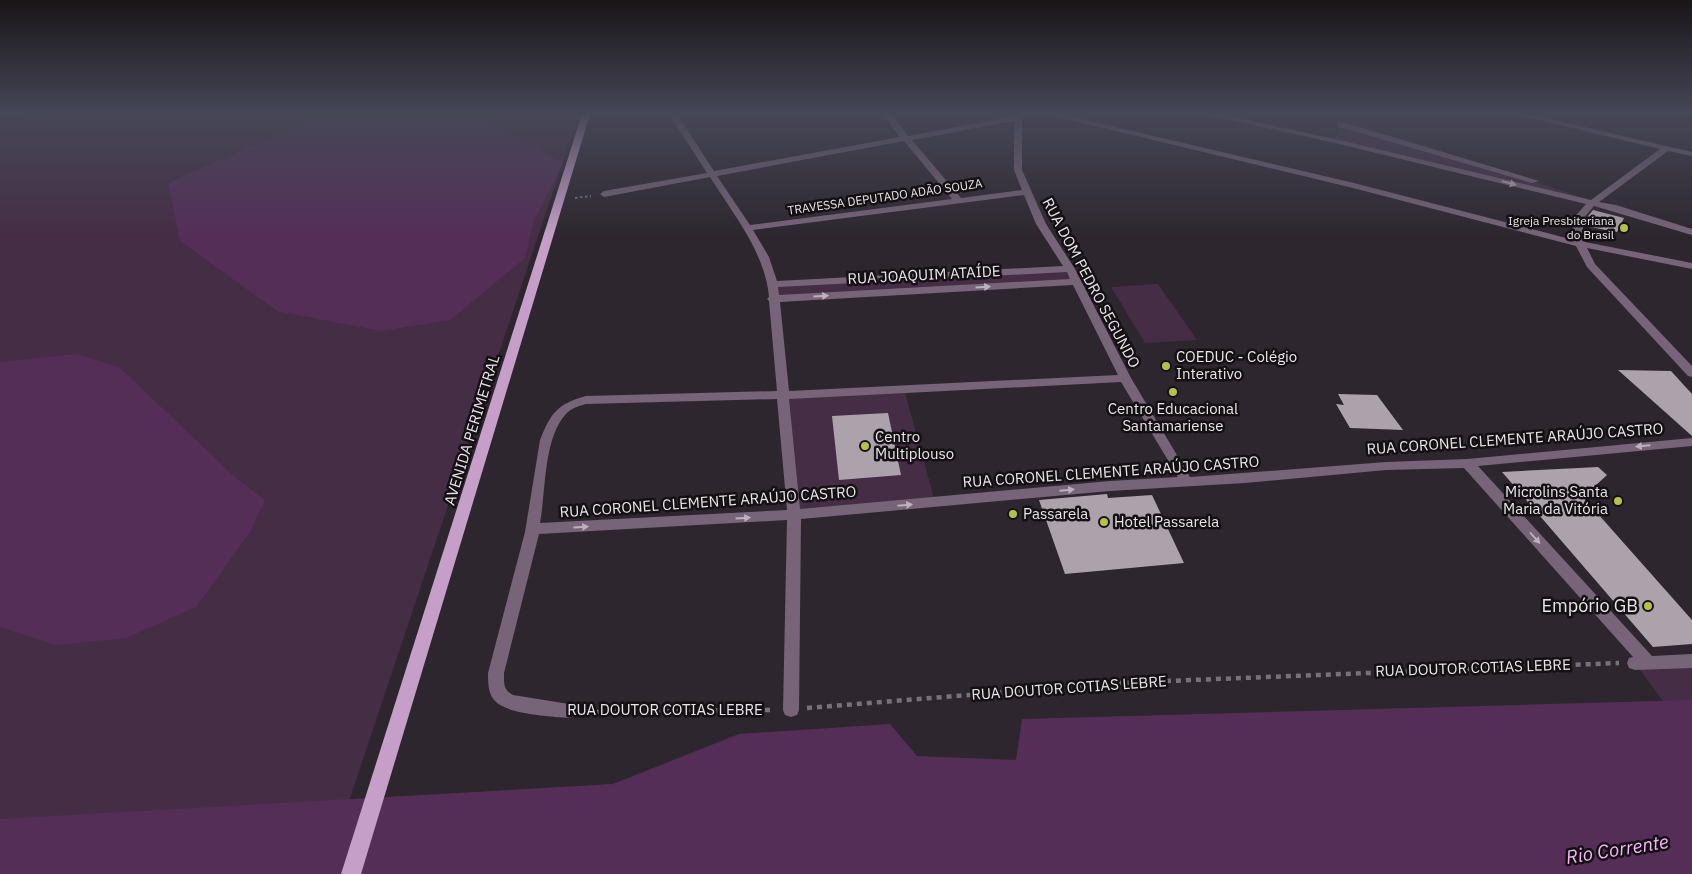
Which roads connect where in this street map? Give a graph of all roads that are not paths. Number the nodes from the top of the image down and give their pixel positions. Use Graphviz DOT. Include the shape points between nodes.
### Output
graph roads {
  1 [pos="574,155"];
  2 [pos="699,155"];
  3 [pos="812,155"];
  4 [pos="919,155"];
  5 [pos="1019,155"];
  6 [pos="1220,155"];
  7 [pos="1394,155"];
  8 [pos="1440,155"];
  9 [pos="1658,155"];
  10 [pos="711,173"];
  11 [pos="1026,192"];
  12 [pos="604,194"];
  13 [pos="957,199"];
  14 [pos="1594,202"];
  15 [pos="747,228"];
  16 [pos="1692,232"];
  17 [pos="1579,244"];
  18 [pos="1692,266"];
  19 [pos="1070,269"];
  20 [pos="1076,282"];
  21 [pos="772,284"];
  22 [pos="772,299"];
  23 [pos="1692,373"];
  24 [pos="1125,378"];
  25 [pos="785,395"];
  26 [pos="1692,442"];
  27 [pos="1466,463"];
  28 [pos="1187,482"];
  29 [pos="794,515"];
  30 [pos="532,529"];
  31 [pos="1692,661"];
  32 [pos="791,710"];
  33 [pos="569,711"];
  34 [pos="351,874"];
  1 -- 34 [label="main road, AVENIDA PERIMETRAL"];
  2 -- 10 [label="street"];
  3 -- 10 [label="street"];
  4 -- 13 [label="street"];
  5 -- 11 [label="street, RUA DOM PEDRO SEGUNDO" via="1018,170"];
  6 -- 17 [label="street"];
  7 -- 14 [label="street, one-way"];
  8 -- 14 [label="street"];
  9 -- 14 [label="street"];
  10 -- 12 [label="street"];
  10 -- 15 [label="street"];
  11 -- 13 [label="street, TRAVESSA DEPUTADO ADÃO SOUZA"];
  11 -- 19 [label="street, RUA DOM PEDRO SEGUNDO" via="1041,224"];
  13 -- 15 [label="street, TRAVESSA DEPUTADO ADÃO SOUZA"];
  14 -- 16 [label="street"];
  14 -- 17 [label="street" via="1576,220"];
  15 -- 21 [label="street" via="764,257"];
  17 -- 18 [label="street"];
  17 -- 23 [label="street" via="1591,266"];
  19 -- 20 [label="street, RUA DOM PEDRO SEGUNDO"];
  19 -- 21 [label="street, RUA JOAQUIM ATAÍDE"];
  22 -- 20 [label="street, RUA JOAQUIM ATAÍDE, one-way"];
  20 -- 24 [label="street, RUA DOM PEDRO SEGUNDO"];
  21 -- 22 [label="street"];
  22 -- 25 [label="street"];
  24 -- 25 [label="street, RUA DOUTOR COTIAS LEBRE"];
  24 -- 28 [label="street, RUA DOM PEDRO SEGUNDO"];
  25 -- 29 [label="street"];
  25 -- 30 [label="street, RUA DOUTOR COTIAS LEBRE" via="586,400 570,405 559,413 546,445"];
  26 -- 27 [label="street, RUA CORONEL CLEMENTE ARAÚJO CASTRO, one-way"];
  27 -- 28 [label="street, RUA CORONEL CLEMENTE ARAÚJO CASTRO"];
  27 -- 31 [label="street, one-way" via="1642,663"];
  29 -- 28 [label="street, RUA CORONEL CLEMENTE ARAÚJO CASTRO, one-way"];
  30 -- 29 [label="street, RUA CORONEL CLEMENTE ARAÚJO CASTRO, one-way"];
  29 -- 32 [label="street"];
  30 -- 33 [label="street, RUA DOUTOR COTIAS LEBRE" via="496,672 496,689 503,698 522,704"];
}
